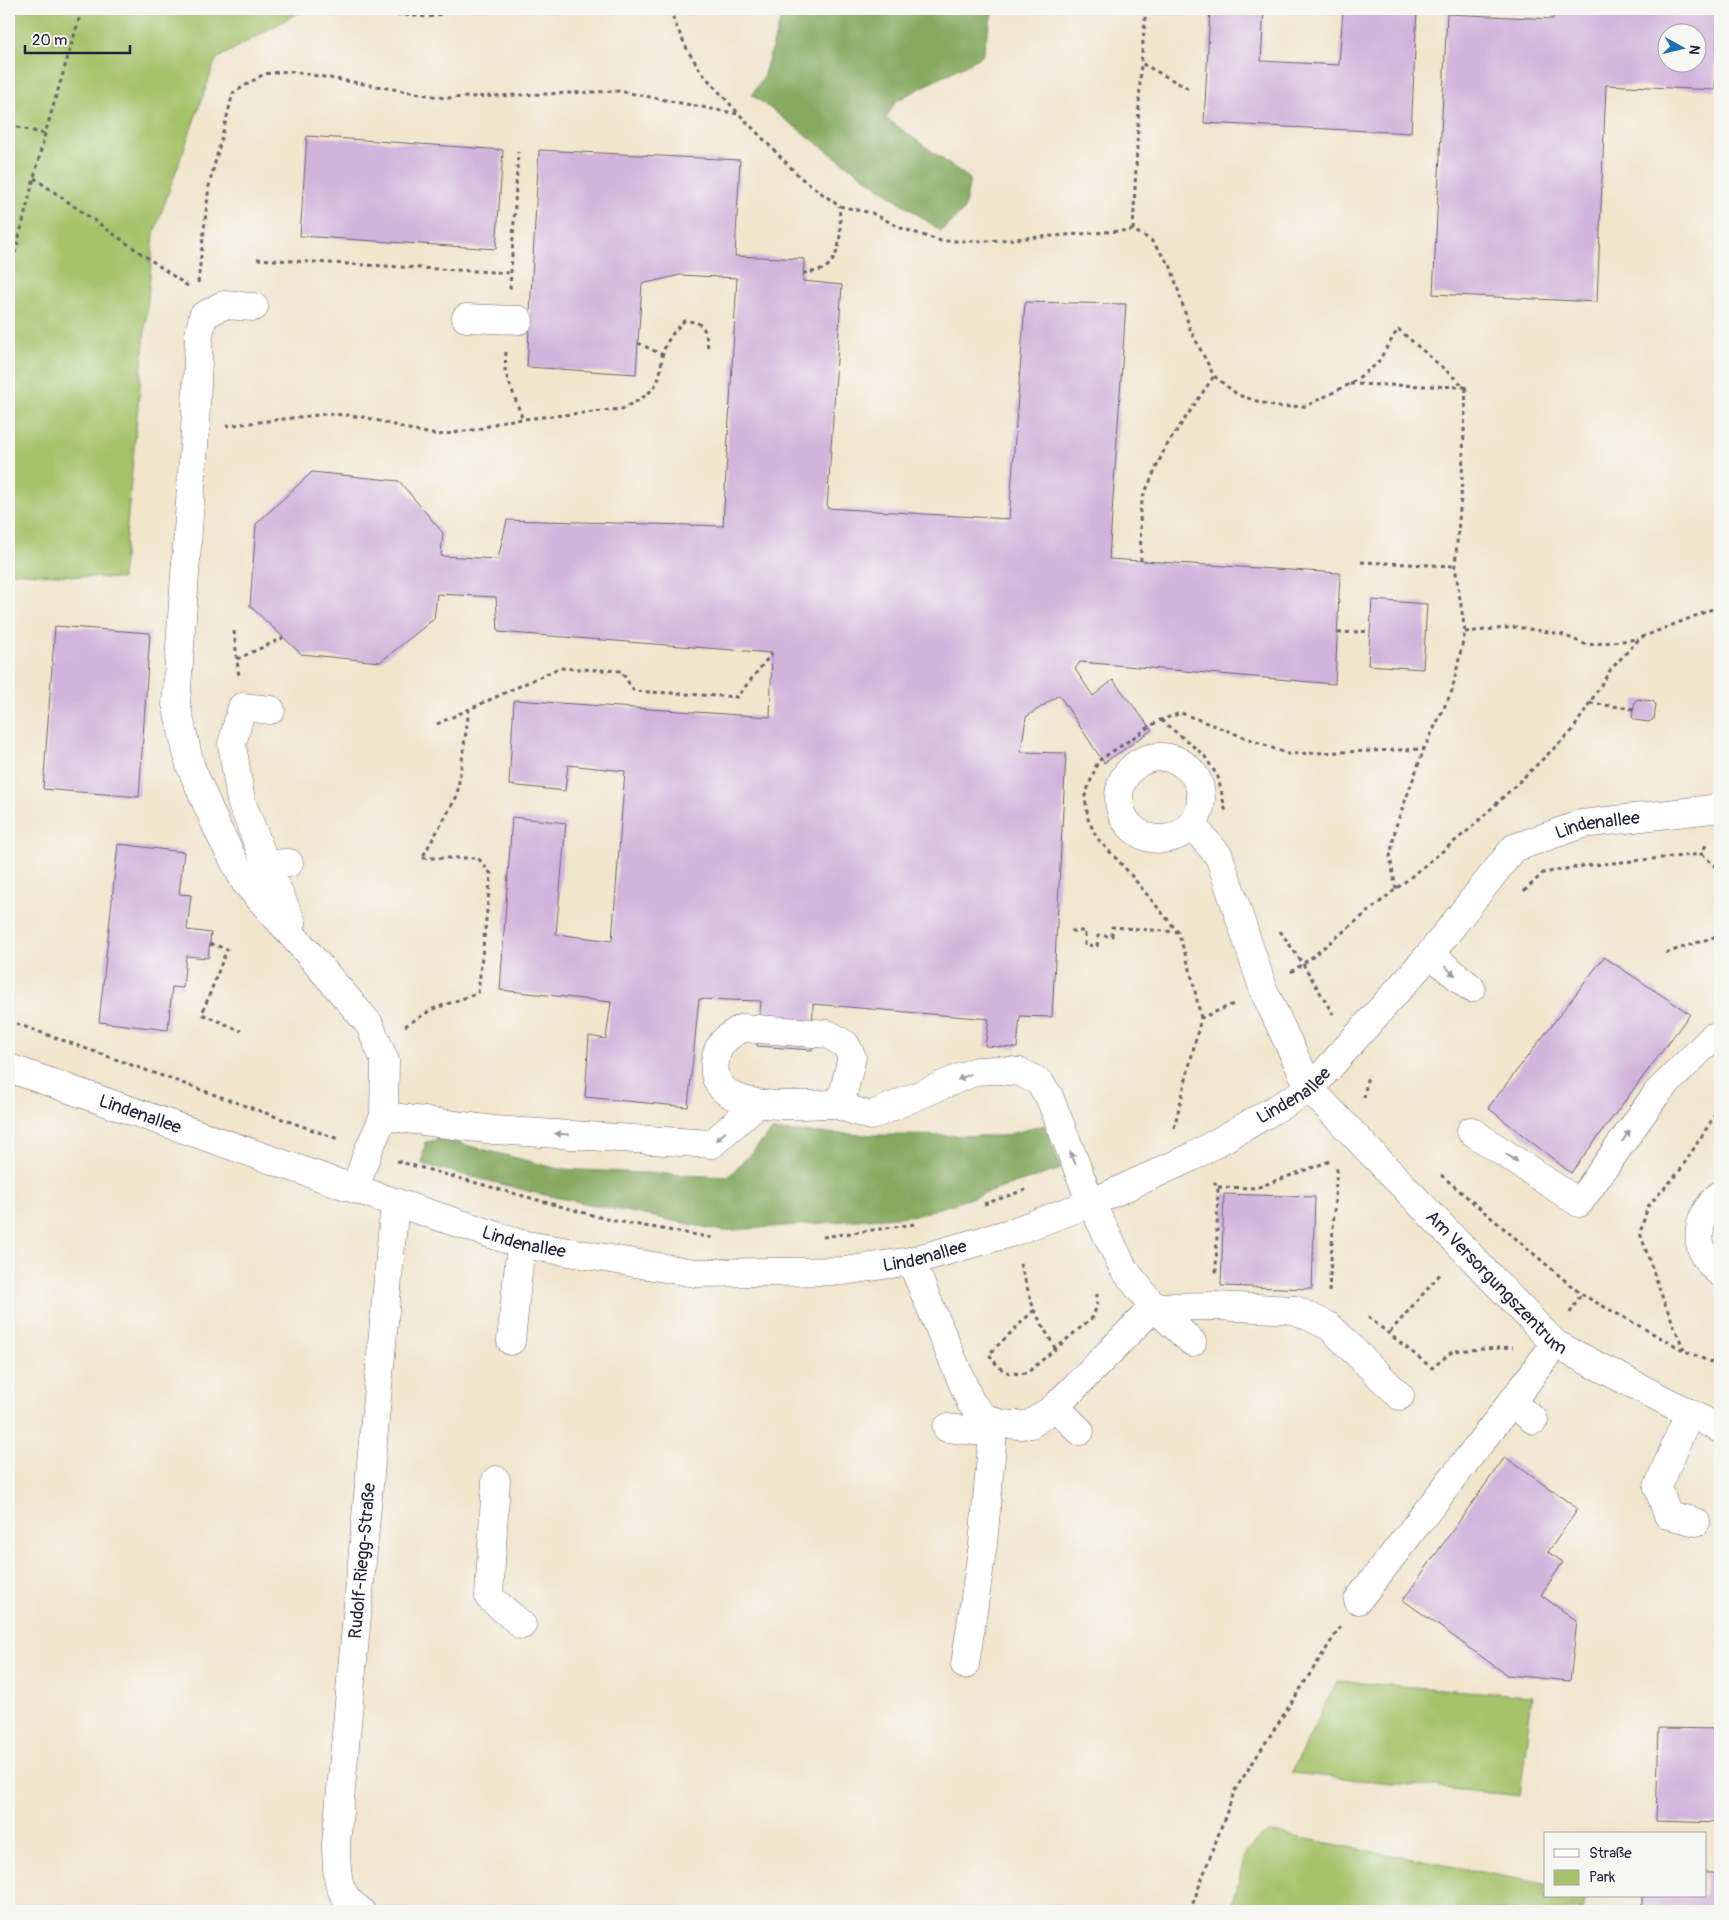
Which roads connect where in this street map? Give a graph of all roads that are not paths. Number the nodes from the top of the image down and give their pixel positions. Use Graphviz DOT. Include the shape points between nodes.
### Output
graph roads {
  1 [pos="254,307"];
  2 [pos="466,318"];
  3 [pos="519,320"];
  4 [pos="271,710"];
  5 [pos="1720,808"];
  6 [pos="1191,824"];
  7 [pos="302,945"];
  8 [pos="1430,954"];
  9 [pos="1471,988"];
  10 [pos="1720,1036"];
  11 [pos="9,1068"];
  12 [pos="1310,1089"];
  13 [pos="757,1104"];
  14 [pos="834,1104"];
  15 [pos="384,1116"];
  16 [pos="1471,1131"];
  17 [pos="355,1189"];
  18 [pos="1720,1194"];
  19 [pos="395,1202"];
  20 [pos="1091,1203"];
  21 [pos="521,1244"];
  22 [pos="911,1261"];
  23 [pos="1720,1274"];
  24 [pos="1154,1308"];
  25 [pos="511,1341"];
  26 [pos="1192,1342"];
  27 [pos="1554,1344"];
  28 [pos="1400,1396"];
  29 [pos="1511,1403"];
  30 [pos="1055,1406"];
  31 [pos="1689,1413"];
  32 [pos="1534,1420"];
  33 [pos="994,1427"];
  34 [pos="947,1428"];
  35 [pos="1720,1429"];
  36 [pos="1080,1431"];
  37 [pos="496,1480"];
  38 [pos="1696,1522"];
  39 [pos="1358,1600"];
  40 [pos="522,1625"];
  41 [pos="965,1665"];
  42 [pos="361,1911"];
  1 -- 7 [label="street" via="223,305 203,316 199,336 176,704 190,765 245,882"];
  2 -- 3 [label="street"];
  4 -- 7 [label="street" via="242,707 232,744 240,801 278,863"];
  5 -- 8 [label="street, Lindenallee" via="1582,824 1514,848"];
  6 -- 12 [label="street, Am Versorgungszentrum" via="1219,856 1264,991"];
  7 -- 15 [label="street" via="369,1024 385,1061"];
  8 -- 9 [label="street, one-way"];
  8 -- 12 [label="street, Lindenallee"];
  16 -- 10 [label="street, one-way" via="1579,1203 1657,1092 1713,1037"];
  11 -- 17 [label="street, Lindenallee"];
  12 -- 20 [label="street, Lindenallee" via="1192,1157"];
  12 -- 27 [label="street, Am Versorgungszentrum"];
  13 -- 14 [label="street"];
  13 -- 14 [label="street" via="732,1097 718,1084 714,1070 716,1054 724,1040 743,1028 828,1034 846,1045 852,1057 843,1094"];
  13 -- 15 [label="street, one-way" via="712,1144 494,1130"];
  20 -- 14 [label="street, one-way" via="1049,1096 1040,1082 1020,1072 976,1071 870,1116"];
  15 -- 17 [label="street"];
  17 -- 19 [label="street, Lindenallee"];
  18 -- 23 [label="street" via="1708,1206 1701,1220 1699,1236 1703,1252"];
  19 -- 21 [label="street, Lindenallee"];
  19 -- 42 [label="street, Rudolf-Riegg-Straße" via="336,1844 337,1882 353,1906"];
  20 -- 22 [label="street, Lindenallee" via="1010,1233"];
  20 -- 24 [label="street" via="1124,1268"];
  21 -- 22 [label="street, Lindenallee" via="695,1272 844,1271"];
  21 -- 25 [label="street"];
  22 -- 33 [label="street" via="971,1403"];
  24 -- 26 [label="street"];
  24 -- 28 [label="street" via="1216,1306 1295,1310 1329,1326"];
  24 -- 30 [label="street"];
  27 -- 29 [label="street"];
  27 -- 31 [label="street, Am Versorgungszentrum"];
  29 -- 32 [label="street"];
  29 -- 39 [label="street"];
  30 -- 33 [label="street" via="1031,1424"];
  30 -- 36 [label="street"];
  31 -- 35 [label="street, Am Versorgungszentrum"];
  31 -- 38 [label="street" via="1658,1487 1668,1515"];
  33 -- 34 [label="street"];
  33 -- 41 [label="street" via="983,1544"];
  37 -- 40 [label="street" via="489,1597"];
}
